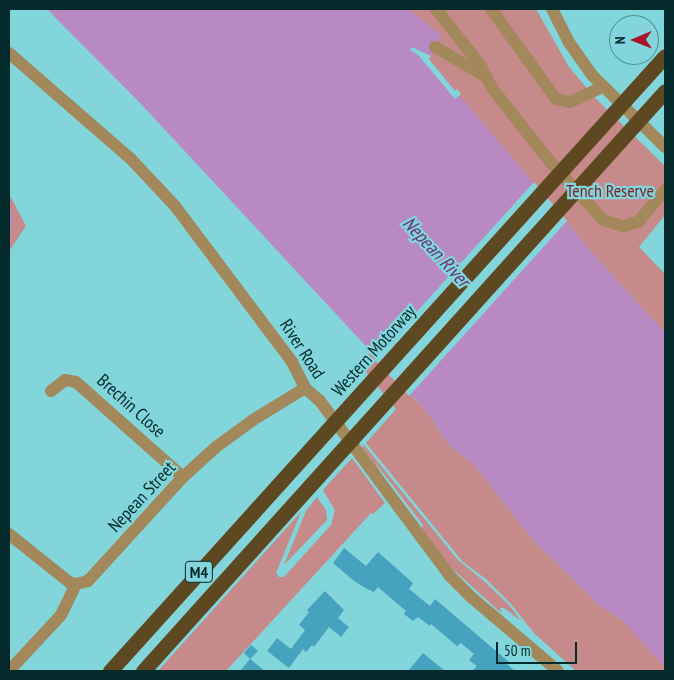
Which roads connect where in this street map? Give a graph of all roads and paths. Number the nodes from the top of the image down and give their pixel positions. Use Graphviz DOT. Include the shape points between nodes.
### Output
graph roads {
  1 [pos="436,9"];
  2 [pos="490,9"];
  3 [pos="552,9"];
  4 [pos="435,47"];
  5 [pos="9,53"];
  6 [pos="665,56"];
  7 [pos="485,76"];
  8 [pos="602,87"];
  9 [pos="663,94"];
  10 [pos="665,147"];
  11 [pos="665,190"];
  12 [pos="305,388"];
  13 [pos="51,391"];
  14 [pos="183,477"];
  15 [pos="9,534"];
  16 [pos="76,584"];
  17 [pos="10,671"];
  18 [pos="110,671"];
  19 [pos="143,671"];
  20 [pos="558,671"];
  1 -- 7 [label="street"];
  2 -- 8 [label="street" via="556,98 570,102"];
  3 -- 8 [label="street" via="568,41"];
  4 -- 7 [label="street"];
  5 -- 12 [label="street, River Road" via="130,158 175,206 292,362"];
  6 -- 18 [label="highway, Western Motorway / M4"];
  7 -- 11 [label="street" via="547,158 603,220 616,226 638,222"];
  8 -- 10 [label="street"];
  9 -- 19 [label="highway, M4"];
  12 -- 14 [label="street, Nepean Street" via="224,441"];
  12 -- 20 [label="street, River Road" via="320,401 450,576"];
  13 -- 14 [label="street, Brechin Close" via="66,380 81,386"];
  14 -- 16 [label="street, Nepean Street" via="92,578"];
  15 -- 16 [label="street" via="66,580"];
  16 -- 17 [label="street" via="61,615"];
}
